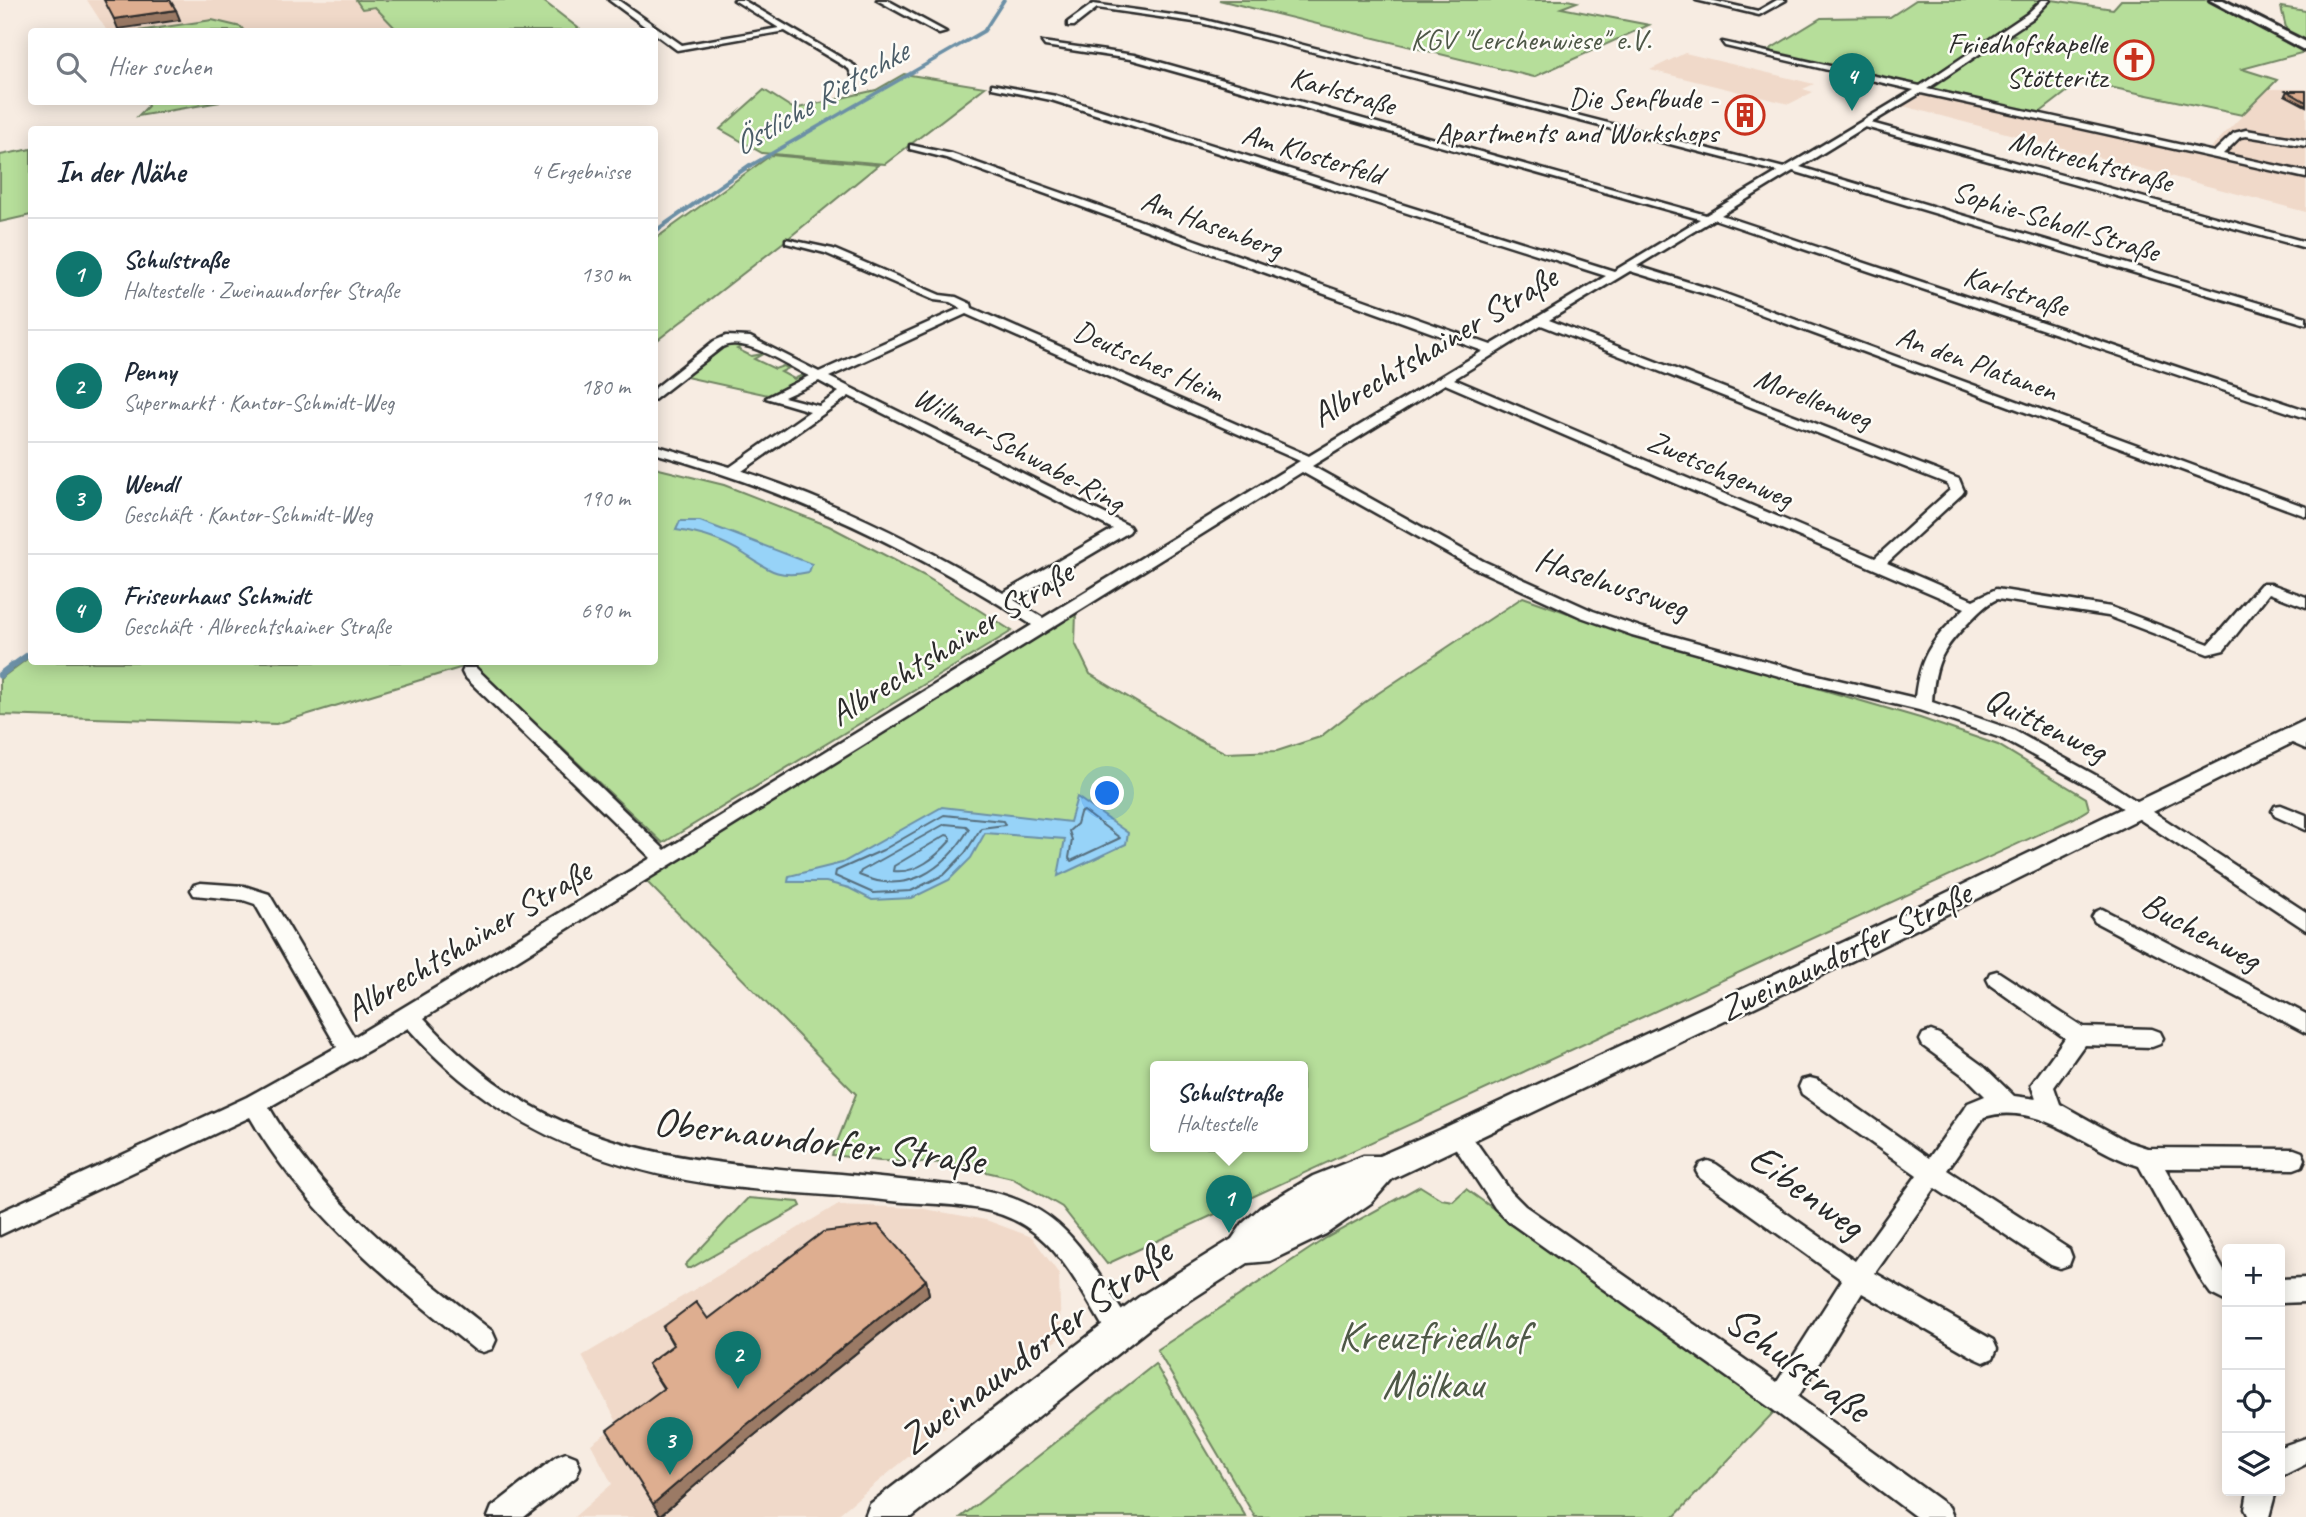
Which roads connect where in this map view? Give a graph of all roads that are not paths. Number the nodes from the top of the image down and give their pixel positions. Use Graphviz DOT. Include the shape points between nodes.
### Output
graph roads {
  1 [pos="613,0"];
  2 [pos="738,0"];
  3 [pos="881,0"];
  4 [pos="1700,0"];
  5 [pos="1782,0"];
  6 [pos="2046,0"];
  7 [pos="2215,0"];
  8 [pos="1072,24"];
  9 [pos="653,28"];
  10 [pos="786,29"];
  11 [pos="658,32"];
  12 [pos="942,32"];
  13 [pos="1045,44"];
  14 [pos="1725,44"];
  15 [pos="2306,47"];
  16 [pos="855,74"];
  17 [pos="995,86"];
  18 [pos="1920,89"];
  19 [pos="1863,124"];
  20 [pos="2306,143"];
  21 [pos="913,147"];
  22 [pos="2216,155"];
  23 [pos="1788,169"];
  24 [pos="2306,175"];
  25 [pos="1708,217"];
  26 [pos="790,241"];
  27 [pos="2306,245"];
  28 [pos="1628,268"];
  29 [pos="1615,275"];
  30 [pos="963,312"];
  31 [pos="1540,321"];
  32 [pos="2306,321"];
  33 [pos="1493,351"];
  34 [pos="820,375"];
  35 [pos="1444,379"];
  36 [pos="850,390"];
  37 [pos="658,393"];
  38 [pos="820,410"];
  39 [pos="2306,414"];
  40 [pos="658,450"];
  41 [pos="1306,464"];
  42 [pos="733,471"];
  43 [pos="2306,512"];
  44 [pos="1876,565"];
  45 [pos="1004,599"];
  46 [pos="2306,602"];
  47 [pos="1976,607"];
  48 [pos="1044,626"];
  49 [pos="470,672"];
  50 [pos="1923,705"];
  51 [pos="2300,735"];
  52 [pos="2137,809"];
  53 [pos="2281,811"];
  54 [pos="2306,823"];
  55 [pos="664,860"];
  56 [pos="201,890"];
  57 [pos="2102,917"];
  58 [pos="2306,922"];
  59 [pos="1997,979"];
  60 [pos="410,1016"];
  61 [pos="2306,1024"];
  62 [pos="2079,1036"];
  63 [pos="2152,1038"];
  64 [pos="1931,1040"];
  65 [pos="351,1051"];
  66 [pos="1810,1087"];
  67 [pos="255,1104"];
  68 [pos="2008,1105"];
  69 [pos="2051,1110"];
  70 [pos="1458,1135"];
  71 [pos="2147,1158"];
  72 [pos="2294,1159"];
  73 [pos="1709,1171"];
  74 [pos="1932,1173"];
  75 [pos="0,1224"];
  76 [pos="2060,1256"];
  77 [pos="1858,1277"];
  78 [pos="2222,1287"];
  79 [pos="2306,1290"];
  80 [pos="2285,1291"];
  81 [pos="1120,1331"];
  82 [pos="483,1340"];
  83 [pos="1984,1349"];
  84 [pos="1781,1401"];
  85 [pos="2306,1451"];
  86 [pos="2285,1458"];
  87 [pos="566,1467"];
  88 [pos="502,1517"];
  89 [pos="883,1517"];
  90 [pos="1939,1517"];
  1 -- 9 [label="street"];
  2 -- 10 [label="street"];
  3 -- 12 [label="street"];
  4 -- 5 [label="street" via="1759,13"];
  6 -- 18 [label="street, Albrechtshainer Straße" via="2030,16"];
  7 -- 15 [label="main road"];
  8 -- 23 [label="street, Sophie-Scholl-Straße" via="1097,6 1202,21"];
  10 -- 11 [label="street" via="681,48"];
  10 -- 16 [label="street"];
  13 -- 25 [label="street, Karlstraße" via="1131,57"];
  14 -- 18 [label="street"];
  17 -- 29 [label="street, Am Klosterfeld" via="1053,98"];
  18 -- 19 [label="street, Albrechtshainer Straße"];
  18 -- 22 [label="street"];
  19 -- 23 [label="street, Albrechtshainer Straße"];
  19 -- 27 [label="street, Moltrechtstraße"];
  20 -- 22 [label="street" via="2246,133 2237,135"];
  21 -- 33 [label="street, Am Hasenberg" via="962,160"];
  22 -- 24 [label="street"];
  23 -- 25 [label="street, Albrechtshainer Straße"];
  23 -- 32 [label="street, Sophie-Scholl-Straße"];
  25 -- 28 [label="street, Albrechtshainer Straße"];
  25 -- 39 [label="street, Karlstraße"];
  26 -- 30 [label="street, Deutsches Heim" via="829,251 938,298 939,305"];
  28 -- 29 [label="street, Albrechtshainer Straße"];
  28 -- 43 [label="street, An den Platanen" via="1716,294"];
  29 -- 31 [label="street, Albrechtshainer Straße"];
  30 -- 34 [label="street"];
  30 -- 41 [label="street, Deutsches Heim"];
  31 -- 33 [label="street, Albrechtshainer Straße"];
  31 -- 44 [label="street, Morellenweg" via="1954,482 1958,491"];
  33 -- 35 [label="street, Albrechtshainer Straße"];
  34 -- 36 [label="street, Willmar-Schwabe-Ring"];
  34 -- 37 [label="street, Willmar-Schwabe-Ring" via="737,338 718,344"];
  34 -- 38 [label="street" via="772,398"];
  35 -- 41 [label="street, Albrechtshainer Straße"];
  35 -- 44 [label="street, Zwetschgenweg"];
  36 -- 38 [label="street"];
  36 -- 45 [label="street, Willmar-Schwabe-Ring" via="1124,529"];
  38 -- 42 [label="street"];
  40 -- 42 [label="street"];
  41 -- 48 [label="street, Albrechtshainer Straße"];
  41 -- 50 [label="street, Haselnussweg" via="1510,581 1576,609 1632,630"];
  42 -- 45 [label="street" via="860,519"];
  44 -- 47 [label="street, Zwetschgenweg"];
  45 -- 48 [label="street"];
  46 -- 47 [label="street" via="2266,587 2218,646 2208,649 2122,615 2051,601 1996,594"];
  47 -- 50 [label="street" via="1934,648"];
  48 -- 55 [label="street, Albrechtshainer Straße"];
  49 -- 55 [label="street"];
  50 -- 52 [label="street, Quittenweg" via="1981,723 2039,749"];
  51 -- 52 [label="street, Zweinaundorfer Straße"];
  52 -- 58 [label="street, Buchenweg"];
  52 -- 70 [label="street, Zweinaundorfer Straße"];
  53 -- 54 [label="street"];
  55 -- 60 [label="street, Albrechtshainer Straße"];
  56 -- 65 [label="street" via="262,899"];
  57 -- 61 [label="street, Buchenweg"];
  59 -- 62 [label="street"];
  60 -- 65 [label="street, Albrechtshainer Straße"];
  60 -- 81 [label="street, Obernaundorfer Straße" via="450,1061 508,1105 539,1124 586,1143 665,1166 714,1174 968,1198 1021,1211 1058,1239"];
  62 -- 63 [label="street"];
  62 -- 69 [label="street" via="2042,1085"];
  64 -- 68 [label="street" via="1975,1072"];
  65 -- 67 [label="street, Albrechtshainer Straße"];
  66 -- 74 [label="street"];
  67 -- 75 [label="street, Albrechtshainer Straße"];
  67 -- 82 [label="street" via="315,1191 359,1238"];
  68 -- 69 [label="street, Eibenweg"];
  68 -- 74 [label="street, Eibenweg" via="1976,1110"];
  69 -- 71 [label="street, Eibenweg" via="2122,1151"];
  70 -- 81 [label="street, Zweinaundorfer Straße" via="1381,1170 1371,1185 1314,1223 1267,1247 1243,1249"];
  70 -- 84 [label="street, Schulstraße" via="1517,1214"];
  71 -- 72 [label="street, Eibenweg"];
  71 -- 78 [label="street"];
  73 -- 77 [label="street, Eibenweg"];
  74 -- 76 [label="street"];
  74 -- 77 [label="street, Eibenweg"];
  77 -- 83 [label="street, Eibenweg"];
  77 -- 84 [label="street, Eibenweg"];
  79 -- 80 [label="street"];
  81 -- 89 [label="street, Zweinaundorfer Straße"];
  84 -- 90 [label="street, Schulstraße"];
  85 -- 86 [label="street"];
  87 -- 88 [label="street"];
}
